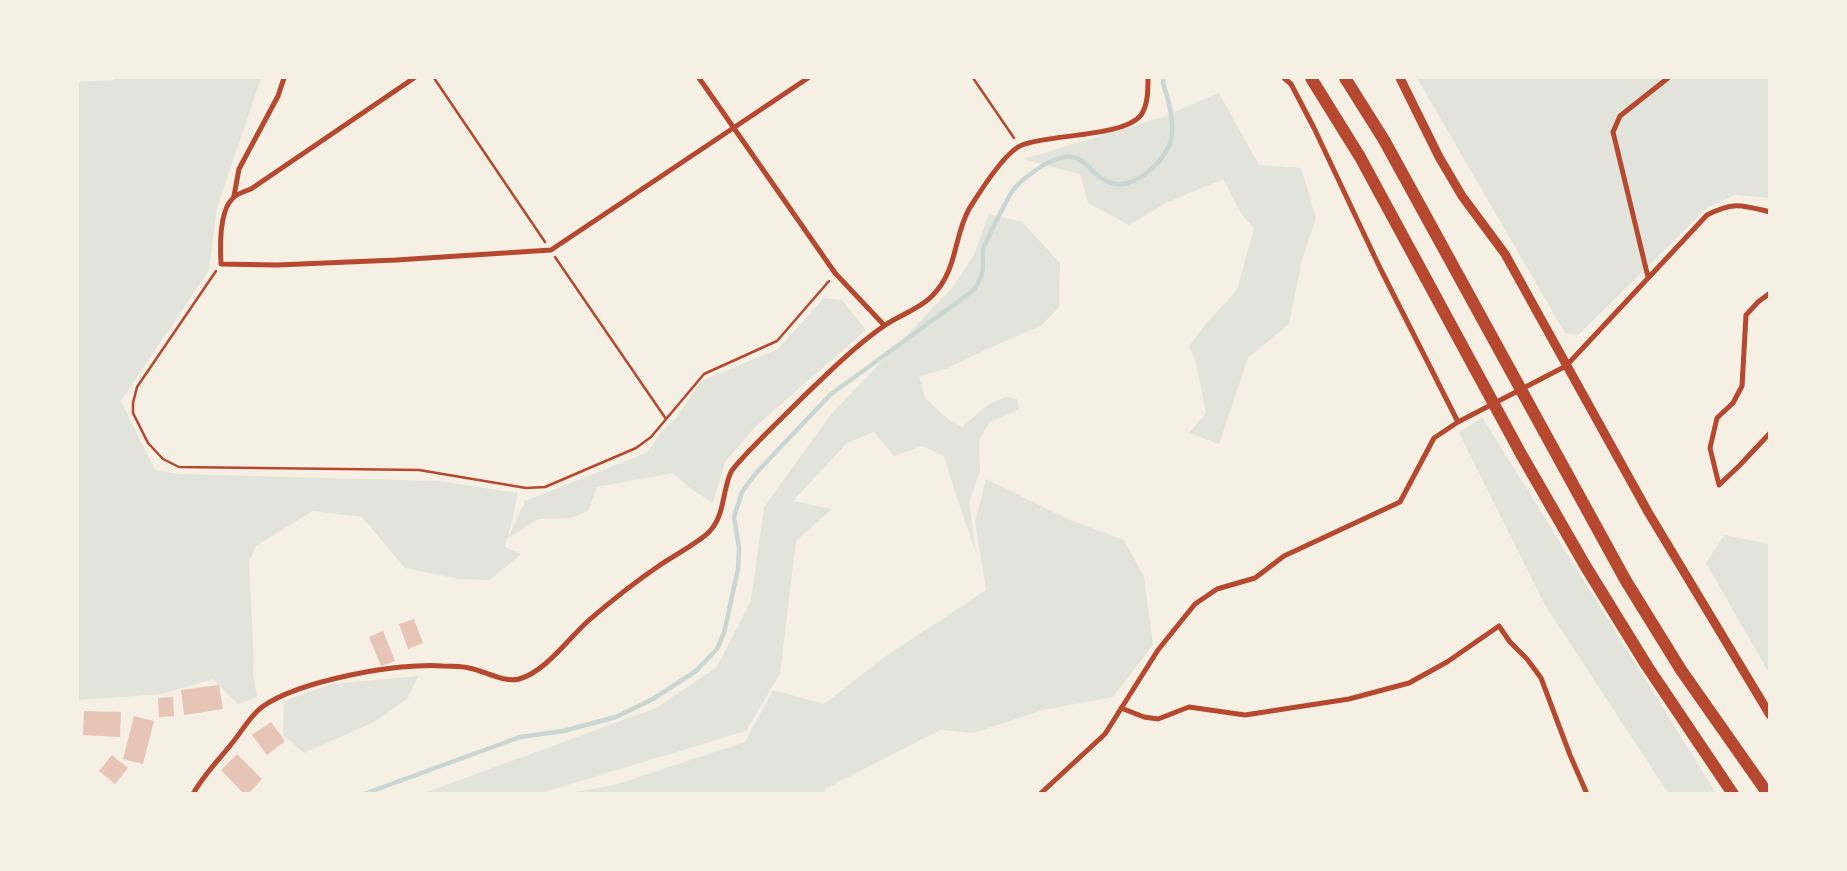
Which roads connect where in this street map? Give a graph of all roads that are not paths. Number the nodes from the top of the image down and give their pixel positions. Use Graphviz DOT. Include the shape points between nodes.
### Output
graph roads {
  1 [pos="284,78"];
  2 [pos="414,78"];
  3 [pos="699,78"];
  4 [pos="808,78"];
  5 [pos="1148,78"];
  6 [pos="1284,78"];
  7 [pos="1310,78"];
  8 [pos="1345,78"];
  9 [pos="1400,78"];
  10 [pos="1668,78"];
  11 [pos="734,128"];
  12 [pos="234,196"];
  13 [pos="1770,212"];
  14 [pos="1648,276"];
  15 [pos="1770,293"];
  16 [pos="884,325"];
  17 [pos="1566,366"];
  18 [pos="1458,422"];
  19 [pos="1770,433"];
  20 [pos="1121,708"];
  21 [pos="1770,715"];
  22 [pos="194,794"];
  23 [pos="1040,794"];
  24 [pos="1587,794"];
  25 [pos="1733,794"];
  26 [pos="1768,794"];
  1 -- 12 [label="street" via="278,96 239,169"];
  2 -- 12 [label="street" via="251,189"];
  3 -- 11 [label="street"];
  4 -- 11 [label="street"];
  5 -- 16 [label="street" via="1145,108 1133,122 1019,146 1002,163 967,214 949,273 935,292"];
  6 -- 18 [label="street" via="1291,84 1314,128"];
  7 -- 25 [label="highway" via="1360,157 1586,567 1647,666"];
  8 -- 26 [label="highway" via="1384,140 1626,581 1681,670"];
  9 -- 17 [label="street" via="1439,157 1462,196 1505,254"];
  10 -- 14 [label="street" via="1620,116 1613,132"];
  11 -- 12 [label="street" via="551,250 376,261 221,264 220,233 228,204"];
  11 -- 16 [label="street" via="835,273"];
  13 -- 14 [label="street" via="1740,204 1722,207 1707,215"];
  14 -- 17 [label="street"];
  15 -- 19 [label="street" via="1746,316 1742,386 1733,403 1717,418 1710,448 1719,485"];
  16 -- 22 [label="street" via="805,395 732,471 722,510 710,531 618,597 537,670 513,680 469,668 413,665 330,680 293,692 258,710 201,780"];
  17 -- 18 [label="street"];
  17 -- 21 [label="street" via="1648,512"];
  18 -- 20 [label="street" via="1434,438 1400,502 1284,556 1255,578 1217,589 1195,604 1158,650"];
  20 -- 23 [label="street" via="1105,734"];
  20 -- 24 [label="street" via="1144,717 1158,718 1189,707 1244,715 1349,699 1409,683 1447,662 1499,626 1540,678"];
}
